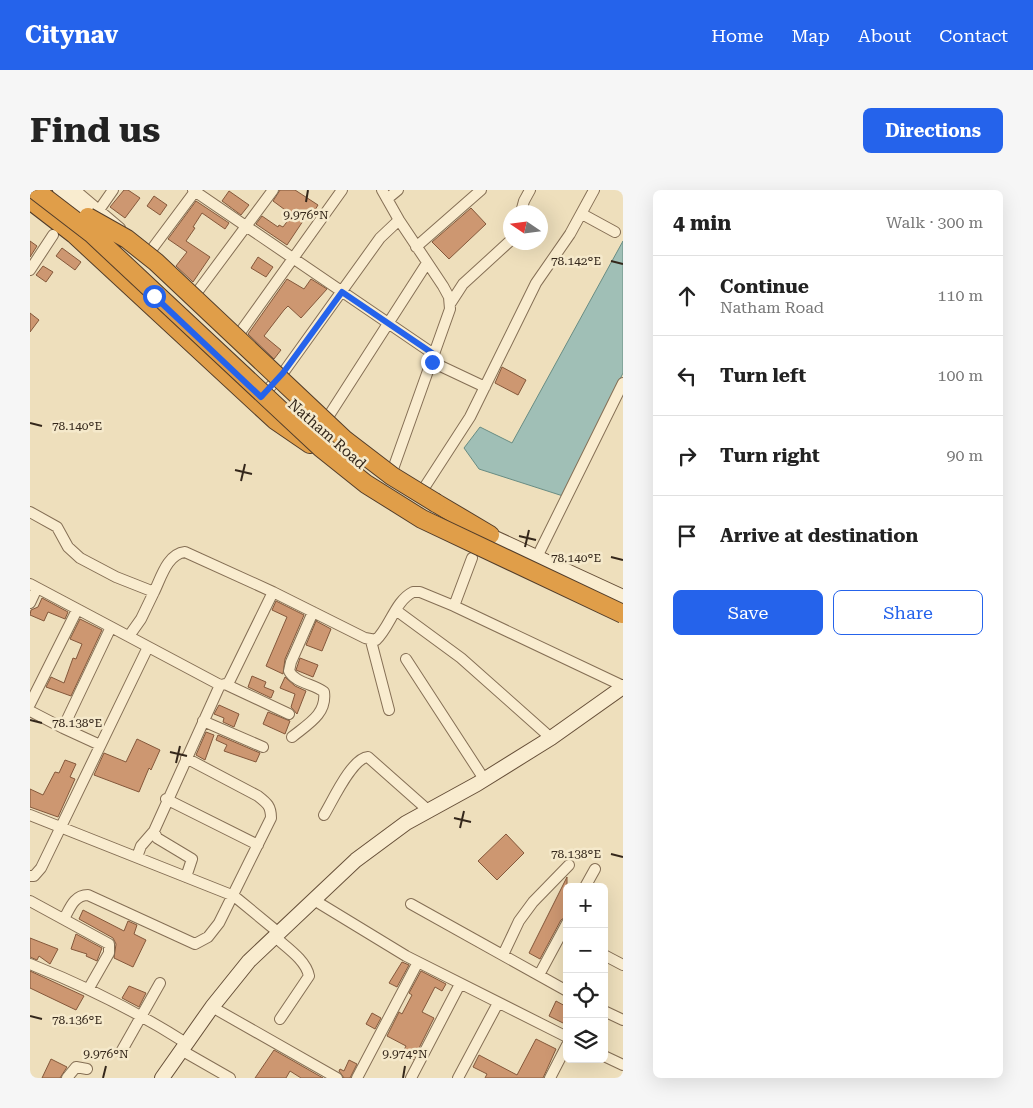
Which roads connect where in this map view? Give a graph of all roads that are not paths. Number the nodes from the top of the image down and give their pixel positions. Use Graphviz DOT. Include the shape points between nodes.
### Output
graph roads {
  1 [pos="35,190"];
  2 [pos="54,190"];
  3 [pos="60,190"];
  4 [pos="75,190"];
  5 [pos="113,190"];
  6 [pos="273,190"];
  7 [pos="342,190"];
  8 [pos="398,190"];
  9 [pos="481,190"];
  10 [pos="594,190"];
  11 [pos="30,191"];
  12 [pos="194,191"];
  13 [pos="526,192"];
  14 [pos="385,194"];
  15 [pos="30,200"];
  16 [pos="523,205"];
  17 [pos="94,214"];
  18 [pos="582,214"];
  19 [pos="399,220"];
  20 [pos="246,226"];
  21 [pos="615,232"];
  22 [pos="53,235"];
  23 [pos="416,246"];
  24 [pos="503,247"];
  25 [pos="150,254"];
  26 [pos="293,259"];
  27 [pos="427,263"];
  28 [pos="30,270"];
  29 [pos="342,292"];
  30 [pos="195,295"];
  31 [pos="450,304"];
  32 [pos="388,323"];
  33 [pos="239,334"];
  34 [pos="434,359"];
  35 [pos="278,378"];
  36 [pos="623,383"];
  37 [pos="485,387"];
  38 [pos="261,397"];
  39 [pos="328,417"];
  40 [pos="313,445"];
  41 [pos="393,469"];
  42 [pos="424,488"];
  43 [pos="30,512"];
  44 [pos="490,535"];
  45 [pos="535,556"];
  46 [pos="472,558"];
  47 [pos="34,586"];
  48 [pos="154,592"];
  49 [pos="273,592"];
  50 [pos="623,597"];
  51 [pos="623,601"];
  52 [pos="30,603"];
  53 [pos="454,606"];
  54 [pos="77,610"];
  55 [pos="397,610"];
  56 [pos="313,612"];
  57 [pos="623,616"];
  58 [pos="111,627"];
  59 [pos="129,636"];
  60 [pos="371,641"];
  61 [pos="148,647"];
  62 [pos="406,659"];
  63 [pos="222,685"];
  64 [pos="623,686"];
  65 [pos="30,704"];
  66 [pos="389,710"];
  67 [pos="30,711"];
  68 [pos="289,714"];
  69 [pos="203,721"];
  70 [pos="63,728"];
  71 [pos="292,737"];
  72 [pos="551,738"];
  73 [pos="100,746"];
  74 [pos="262,748"];
  75 [pos="186,758"];
  76 [pos="484,779"];
  77 [pos="166,799"];
  78 [pos="429,811"];
  79 [pos="30,814"];
  80 [pos="324,815"];
  81 [pos="60,827"];
  82 [pos="154,831"];
  83 [pos="258,846"];
  84 [pos="137,857"];
  85 [pos="569,865"];
  86 [pos="595,869"];
  87 [pos="30,876"];
  88 [pos="186,877"];
  89 [pos="588,883"];
  90 [pos="234,896"];
  91 [pos="30,900"];
  92 [pos="314,900"];
  93 [pos="412,904"];
  94 [pos="64,919"];
  95 [pos="565,928"];
  96 [pos="277,935"];
  97 [pos="503,955"];
  98 [pos="608,957"];
  99 [pos="418,962"];
  100 [pos="30,964"];
  101 [pos="623,965"];
  102 [pos="539,975"];
  103 [pos="160,983"];
  104 [pos="460,984"];
  105 [pos="89,988"];
  106 [pos="563,989"];
  107 [pos="498,1003"];
  108 [pos="212,1007"];
  109 [pos="608,1013"];
  110 [pos="143,1016"];
  111 [pos="280,1019"];
  112 [pos="623,1020"];
  113 [pos="563,1035"];
  114 [pos="184,1046"];
  115 [pos="121,1052"];
  116 [pos="563,1053"];
  117 [pos="608,1058"];
  118 [pos="623,1065"];
  119 [pos="87,1069"];
  120 [pos="67,1078"];
  121 [pos="162,1078"];
  122 [pos="230,1078"];
  123 [pos="337,1078"];
  124 [pos="357,1078"];
  125 [pos="411,1078"];
  126 [pos="458,1078"];
  127 [pos="550,1078"];
  1 -- 57 [label="highway, bridge" via="91,233 321,448 366,484 429,522"];
  2 -- 17 [label="highway"];
  3 -- 35 [label="main road, Natham Road"];
  4 -- 17 [label="street"];
  5 -- 17 [label="street"];
  6 -- 20 [label="street"];
  7 -- 26 [label="street"];
  8 -- 14 [label="street"];
  9 -- 23 [label="street"];
  10 -- 18 [label="street"];
  11 -- 38 [label="main road, Natham Road" via="103,249"];
  12 -- 20 [label="street"];
  12 -- 25 [label="street"];
  13 -- 16 [label="street"];
  14 -- 19 [label="street"];
  15 -- 40 [label="highway" via="74,234 260,407"];
  17 -- 25 [label="street"];
  17 -- 44 [label="highway, bridge" via="156,262 350,445 392,476"];
  17 -- 51 [label="highway, bridge" via="118,242 361,467 452,521"];
  18 -- 21 [label="street"];
  18 -- 37 [label="street" via="526,300"];
  19 -- 23 [label="street"];
  19 -- 29 [label="street" via="380,238"];
  20 -- 26 [label="street"];
  20 -- 30 [label="street"];
  22 -- 28 [label="street"];
  23 -- 27 [label="street"];
  24 -- 31 [label="street" via="463,284"];
  25 -- 30 [label="street"];
  26 -- 29 [label="street"];
  26 -- 33 [label="street"];
  27 -- 31 [label="street" via="443,286"];
  27 -- 32 [label="street"];
  29 -- 32 [label="street"];
  29 -- 35 [label="street"];
  30 -- 33 [label="street"];
  31 -- 34 [label="street" via="450,313"];
  32 -- 34 [label="street"];
  32 -- 39 [label="street"];
  33 -- 35 [label="street"];
  34 -- 37 [label="street"];
  34 -- 41 [label="street"];
  35 -- 38 [label="street"];
  35 -- 39 [label="street"];
  35 -- 44 [label="main road, Natham Road" via="341,445 372,469 431,506"];
  36 -- 45 [label="street"];
  37 -- 42 [label="street" via="459,436"];
  38 -- 40 [label="main road, Natham Road"];
  39 -- 41 [label="street"];
  40 -- 57 [label="main road, Natham Road" via="359,483 421,522"];
  41 -- 42 [label="street"];
  42 -- 45 [label="street"];
  43 -- 48 [label="street" via="57,527 68,547 80,558"];
  44 -- 45 [label="main road, Natham Road"];
  45 -- 50 [label="main road, Natham Road"];
  46 -- 53 [label="street"];
  47 -- 52 [label="street"];
  47 -- 54 [label="street"];
  48 -- 49 [label="street" via="171,559 185,552"];
  48 -- 59 [label="street" via="142,619"];
  49 -- 56 [label="street"];
  49 -- 63 [label="street" via="230,680"];
  53 -- 55 [label="street" via="413,592"];
  53 -- 64 [label="street"];
  54 -- 58 [label="street"];
  54 -- 65 [label="street"];
  55 -- 60 [label="street" via="382,635"];
  55 -- 72 [label="street" via="461,658"];
  56 -- 60 [label="street"];
  56 -- 71 [label="street" via="289,671 297,679 324,692 325,702 322,712"];
  58 -- 59 [label="street"];
  58 -- 70 [label="street"];
  59 -- 61 [label="street"];
  60 -- 66 [label="street"];
  61 -- 63 [label="street"];
  61 -- 73 [label="street"];
  62 -- 76 [label="street"];
  63 -- 68 [label="street"];
  63 -- 69 [label="street"];
  64 -- 72 [label="main road"];
  67 -- 70 [label="street"];
  69 -- 74 [label="street"];
  69 -- 75 [label="street"];
  70 -- 73 [label="street"];
  72 -- 76 [label="main road"];
  73 -- 81 [label="street"];
  75 -- 77 [label="street"];
  75 -- 83 [label="street" via="268,804 271,818"];
  76 -- 78 [label="main road"];
  77 -- 82 [label="street"];
  77 -- 83 [label="street"];
  78 -- 80 [label="street" via="379,764 362,757"];
  78 -- 92 [label="main road" via="406,823 356,860"];
  79 -- 81 [label="street"];
  81 -- 84 [label="street"];
  81 -- 87 [label="street" via="41,868"];
  82 -- 84 [label="street" via="141,846"];
  82 -- 88 [label="street" via="157,838 192,859"];
  83 -- 90 [label="street"];
  84 -- 88 [label="street"];
  85 -- 97 [label="street" via="519,921"];
  86 -- 89 [label="street"];
  88 -- 90 [label="street"];
  90 -- 94 [label="street" via="219,924 197,944 88,895 74,900"];
  90 -- 96 [label="street"];
  91 -- 94 [label="street"];
  92 -- 96 [label="main road"];
  92 -- 99 [label="street"];
  93 -- 97 [label="street"];
  94 -- 105 [label="street" via="109,944 109,953"];
  95 -- 102 [label="street"];
  96 -- 108 [label="main road" via="248,962"];
  96 -- 111 [label="street" via="300,960 309,976"];
  97 -- 102 [label="street"];
  98 -- 101 [label="street"];
  99 -- 104 [label="street"];
  99 -- 124 [label="street"];
  100 -- 105 [label="street"];
  102 -- 106 [label="street"];
  103 -- 110 [label="street"];
  104 -- 107 [label="street"];
  104 -- 125 [label="street"];
  105 -- 110 [label="street"];
  107 -- 113 [label="street"];
  107 -- 126 [label="street"];
  108 -- 114 [label="main road"];
  108 -- 123 [label="street"];
  109 -- 112 [label="street"];
  110 -- 114 [label="street"];
  110 -- 115 [label="street"];
  114 -- 121 [label="main road"];
  114 -- 122 [label="street"];
  116 -- 127 [label="street"];
  117 -- 118 [label="street"];
  119 -- 120 [label="street" via="76,1067"];
}
